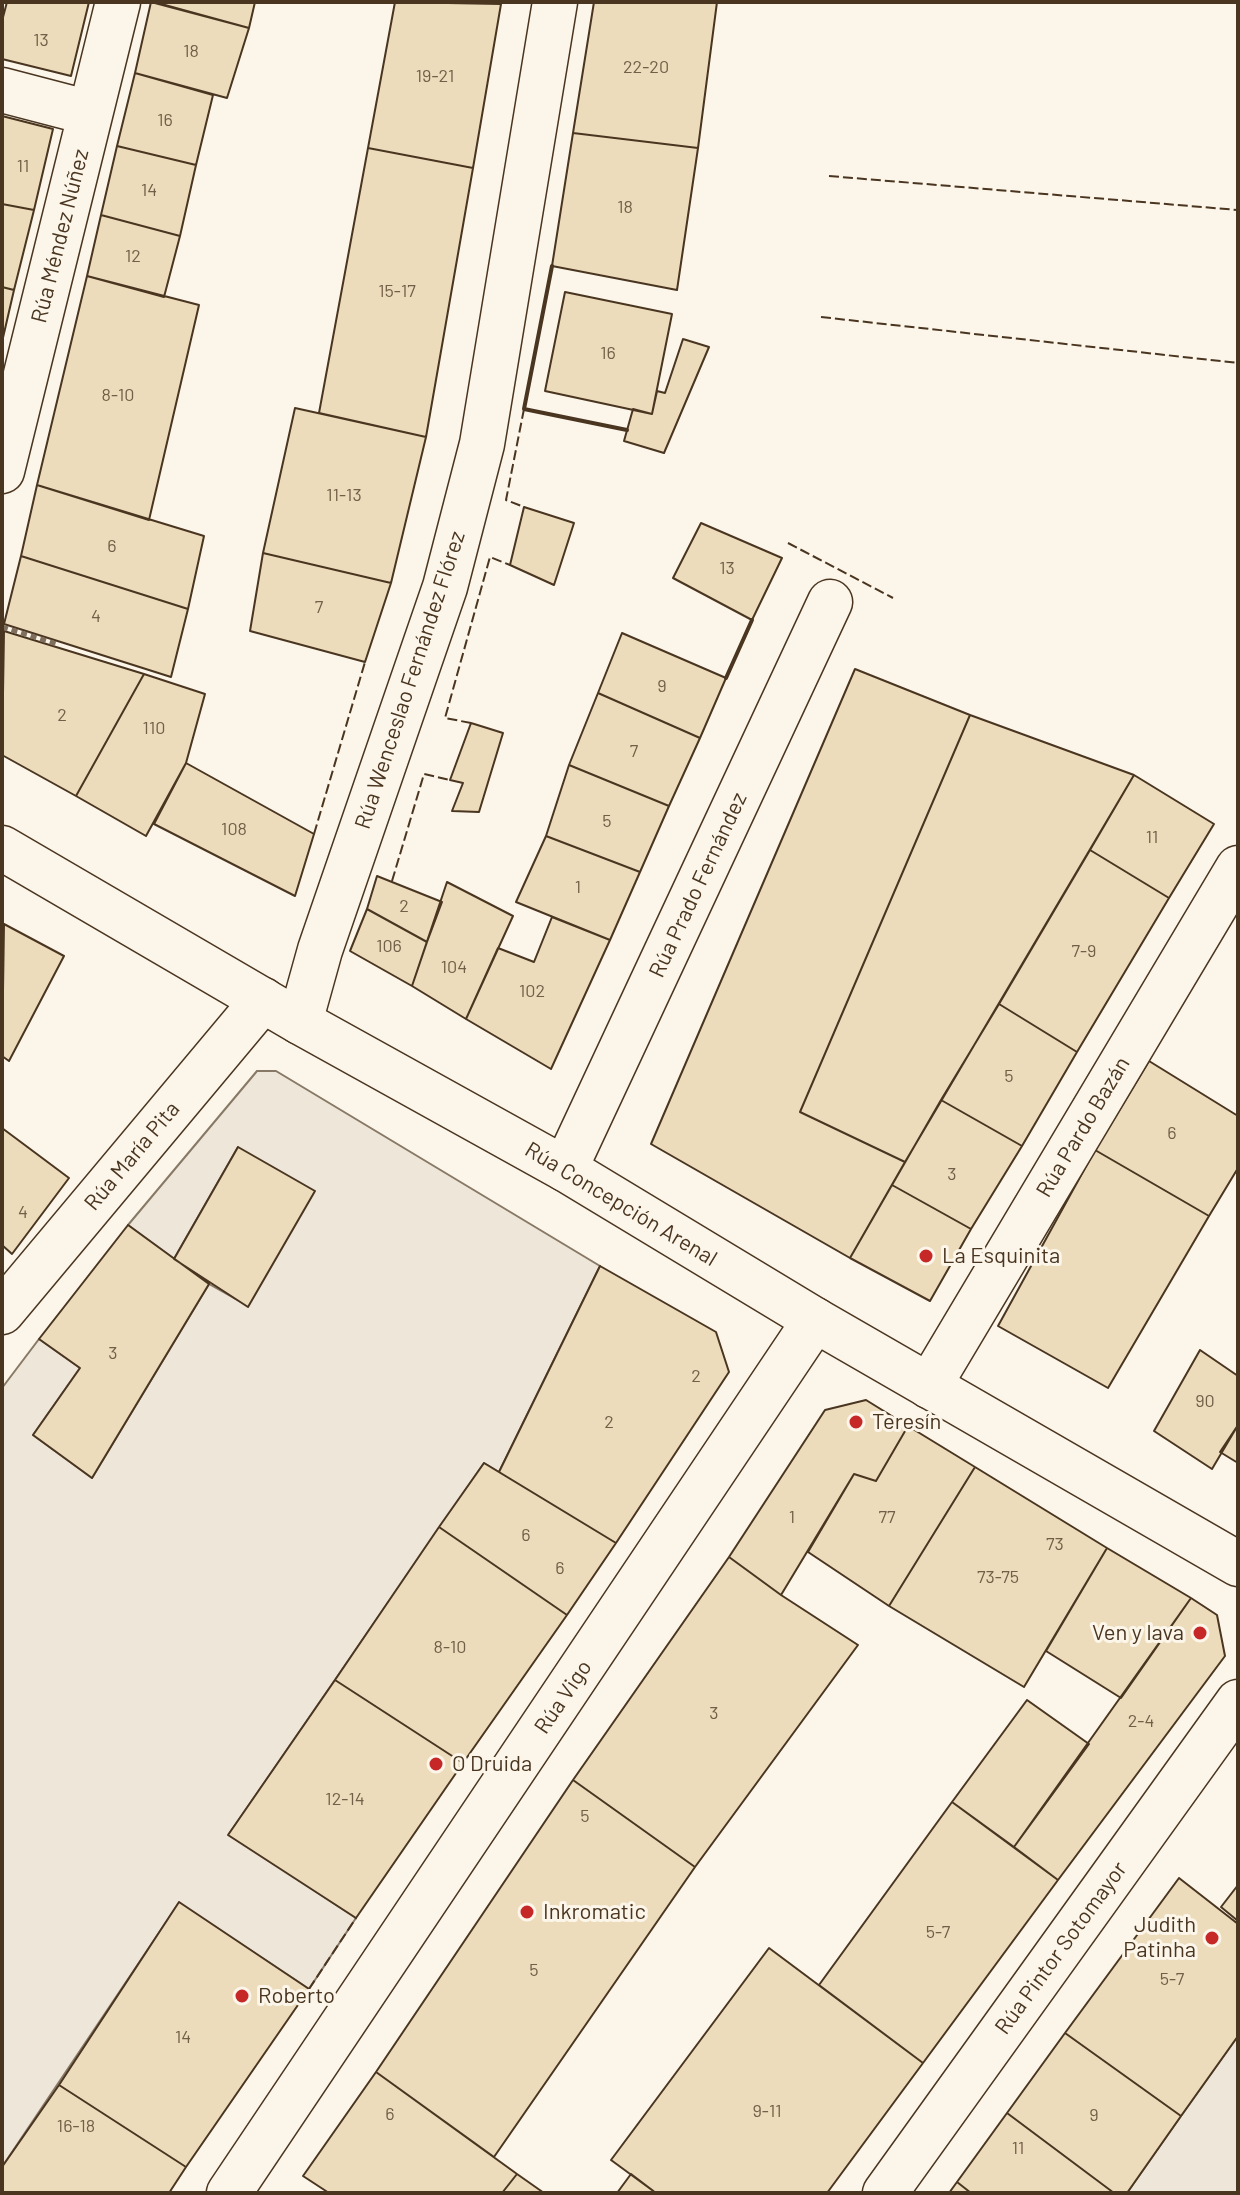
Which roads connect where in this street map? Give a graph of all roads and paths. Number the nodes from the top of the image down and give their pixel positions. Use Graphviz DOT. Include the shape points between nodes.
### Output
graph roads {
  1 [pos="118,2"];
  2 [pos="555,2"];
  3 [pos="2,90"];
  4 [pos="90,113"];
  5 [pos="2,471"];
  6 [pos="830,602"];
  7 [pos="2,627"];
  8 [pos="57,644"];
  9 [pos="2,848"];
  10 [pos="1238,868"];
  11 [pos="263,1000"];
  12 [pos="300,1022"];
  13 [pos="565,1169"];
  14 [pos="2,1312"];
  15 [pos="815,1320"];
  16 [pos="929,1386"];
  17 [pos="1238,1564"];
  18 [pos="1238,1702"];
  19 [pos="229,2193"];
  20 [pos="885,2193"];
  1 -- 4 [label="street, Rúa Méndez Núñez"];
  2 -- 12 [label="street, Rúa Wenceslao Fernández Flórez" via="482,444 445,587"];
  3 -- 4 [label="street"];
  4 -- 5 [label="street, Rúa Méndez Núñez"];
  6 -- 13 [label="street, Rúa Prado Fernández"];
  7 -- 8 [label="path"];
  9 -- 11 [label="street, Rúa Concepción Arenal"];
  10 -- 16 [label="street, Rúa Pardo Bazán"];
  11 -- 12 [label="street, Rúa Concepción Arenal"];
  11 -- 14 [label="street, Rúa María Pita"];
  12 -- 13 [label="street, Rúa Concepción Arenal"];
  13 -- 15 [label="street, Rúa Concepción Arenal"];
  15 -- 16 [label="street, Rúa Concepción Arenal"];
  15 -- 19 [label="street, Rúa Vigo"];
  16 -- 17 [label="street, Rúa Concepción Arenal"];
  18 -- 20 [label="street, Rúa Pintor Sotomayor"];
}
